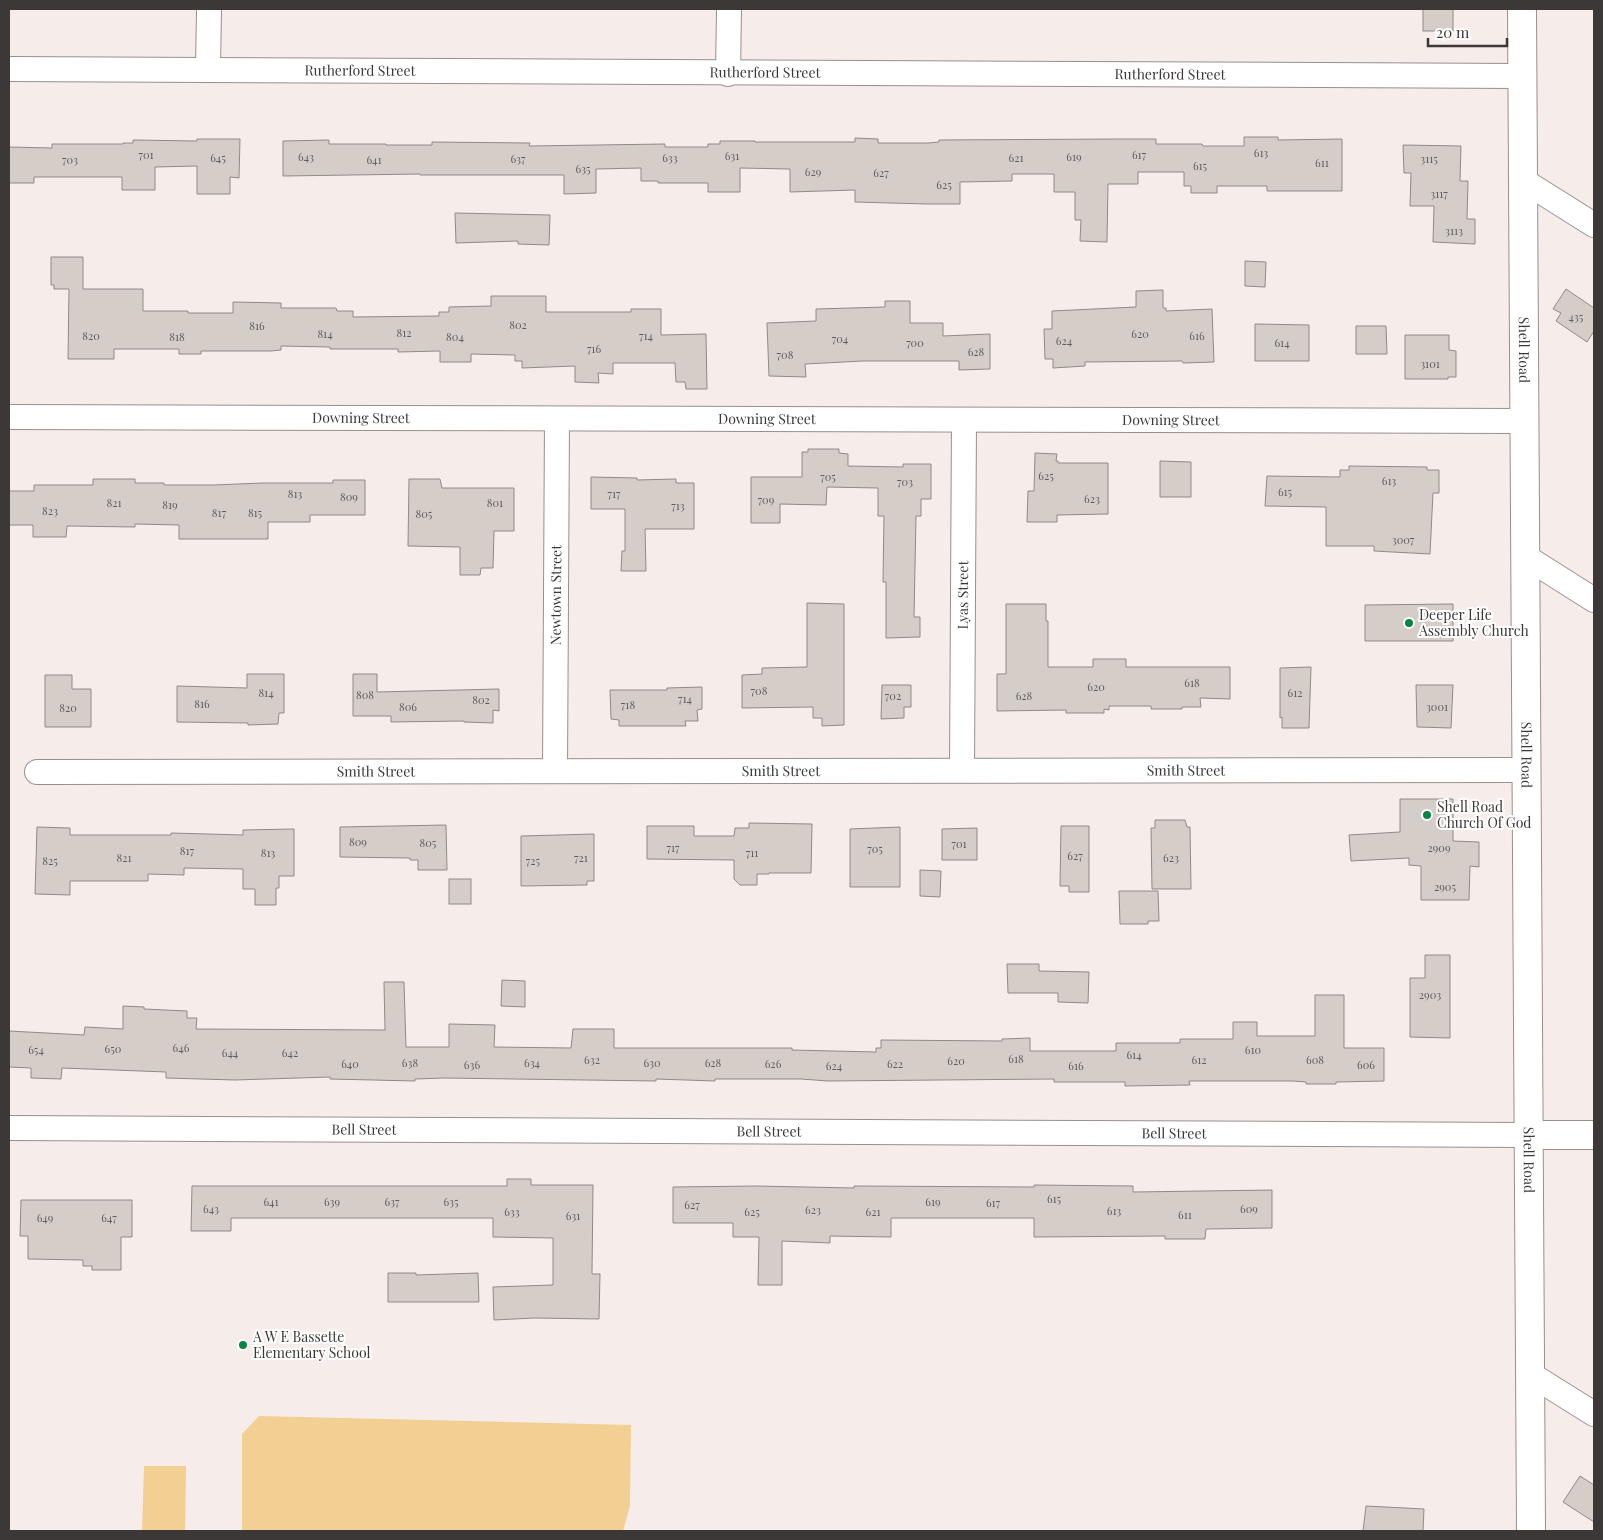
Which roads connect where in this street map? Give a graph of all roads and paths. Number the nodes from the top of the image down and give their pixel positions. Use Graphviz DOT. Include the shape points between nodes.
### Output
graph roads {
  1 [pos="209,9"];
  2 [pos="729,9"];
  3 [pos="1522,9"];
  4 [pos="9,69"];
  5 [pos="208,70"];
  6 [pos="728,74"];
  7 [pos="1522,76"];
  8 [pos="1524,181"];
  9 [pos="1594,226"];
  10 [pos="9,417"];
  11 [pos="557,418"];
  12 [pos="964,420"];
  13 [pos="1524,421"];
  14 [pos="1526,557"];
  15 [pos="1594,600"];
  16 [pos="962,770"];
  17 [pos="1525,770"];
  18 [pos="555,771"];
  19 [pos="36,772"];
  20 [pos="9,1128"];
  21 [pos="1529,1135"];
  22 [pos="1594,1135"];
  23 [pos="1530,1374"];
  24 [pos="1594,1414"];
  25 [pos="1531,1531"];
  1 -- 5 [label="street"];
  2 -- 6 [label="street"];
  3 -- 7 [label="street, Shell Road"];
  4 -- 5 [label="street, Rutherford Street"];
  5 -- 6 [label="street, Rutherford Street"];
  6 -- 7 [label="street, Rutherford Street"];
  7 -- 8 [label="street, Shell Road"];
  8 -- 9 [label="street"];
  8 -- 13 [label="street, Shell Road"];
  10 -- 11 [label="street, Downing Street"];
  11 -- 12 [label="street, Downing Street"];
  11 -- 18 [label="street, Newtown Street"];
  12 -- 13 [label="street, Downing Street"];
  12 -- 16 [label="street, Lyas Street"];
  13 -- 14 [label="street, Shell Road"];
  14 -- 15 [label="street"];
  14 -- 17 [label="street, Shell Road"];
  16 -- 17 [label="street, Smith Street"];
  16 -- 18 [label="street, Smith Street"];
  17 -- 21 [label="street, Shell Road"];
  18 -- 19 [label="street, Smith Street"];
  20 -- 21 [label="street, Bell Street"];
  21 -- 22 [label="street"];
  21 -- 23 [label="street, Shell Road"];
  23 -- 24 [label="street"];
  23 -- 25 [label="street, Shell Road"];
}
